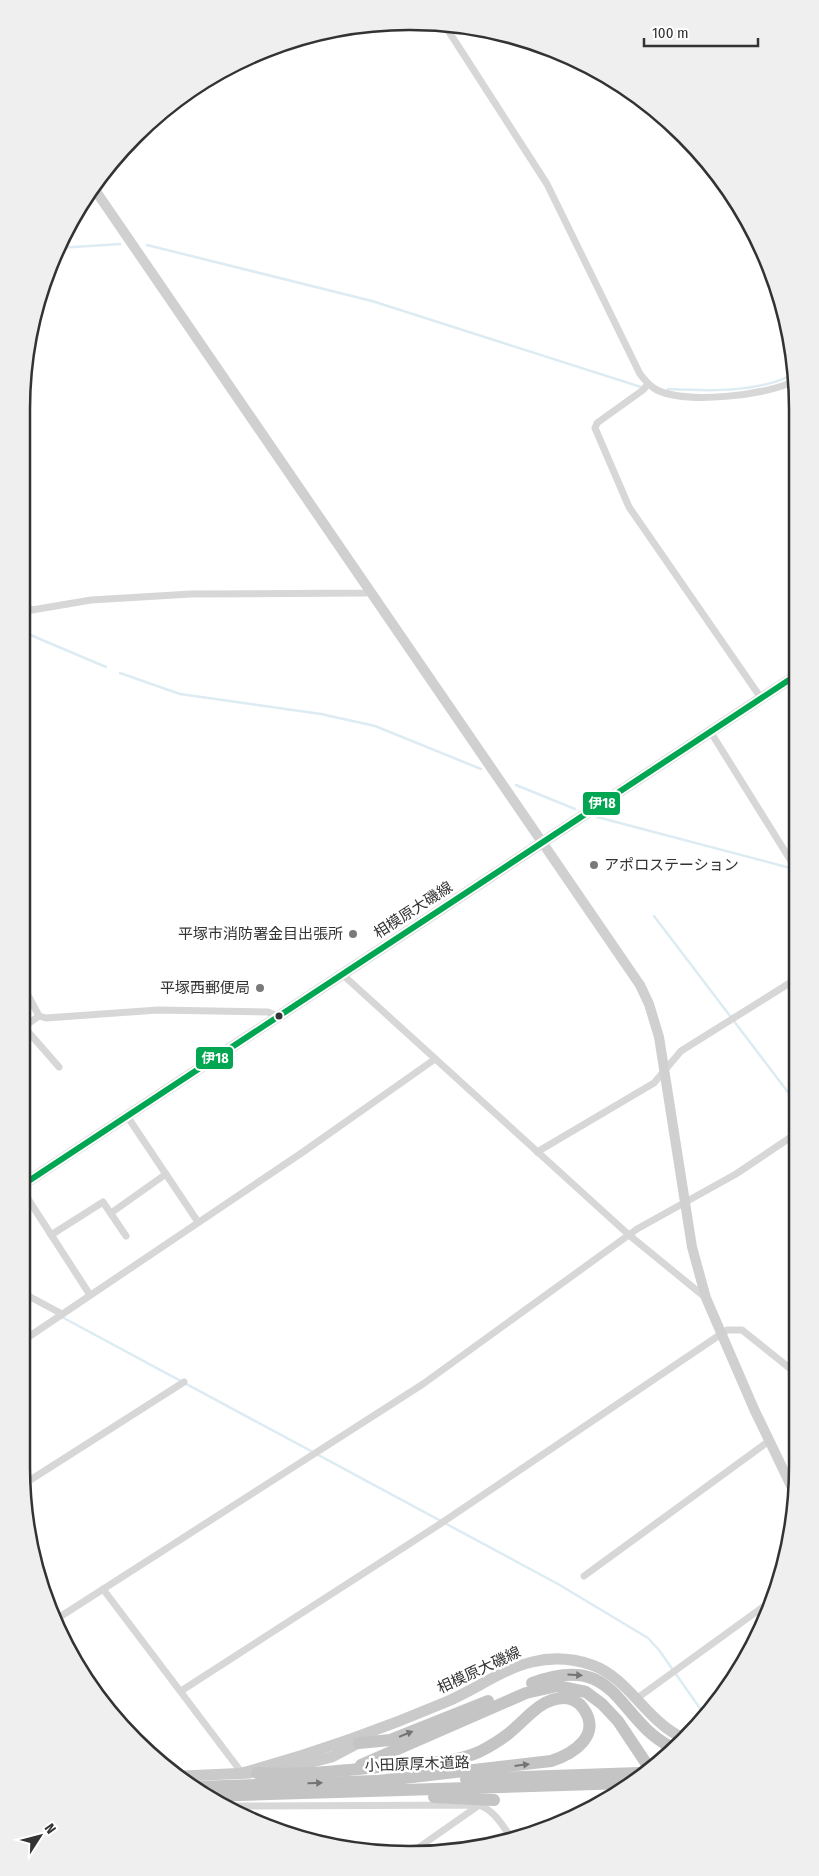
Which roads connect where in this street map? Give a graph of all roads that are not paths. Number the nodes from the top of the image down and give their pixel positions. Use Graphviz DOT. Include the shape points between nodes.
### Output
graph roads {
  1 [pos="449,32"];
  2 [pos="98,194"];
  3 [pos="648,384"];
  4 [pos="788,384"];
  5 [pos="370,590"];
  6 [pos="30,609"];
  7 [pos="789,680"];
  8 [pos="760,698"];
  9 [pos="710,731"];
  10 [pos="542,841"];
  11 [pos="789,858"];
  12 [pos="342,974"];
  13 [pos="789,983"];
  14 [pos="30,999"];
  15 [pos="39,1016"];
  16 [pos="278,1016"];
  17 [pos="30,1023"];
  18 [pos="30,1036"];
  19 [pos="435,1059"];
  20 [pos="59,1067"];
  21 [pos="664,1070"];
  22 [pos="127,1116"];
  23 [pos="789,1138"];
  24 [pos="537,1152"];
  25 [pos="166,1174"];
  26 [pos="30,1181"];
  27 [pos="30,1201"];
  28 [pos="686,1202"];
  29 [pos="111,1213"];
  30 [pos="198,1222"];
  31 [pos="51,1235"];
  32 [pos="629,1235"];
  33 [pos="126,1236"];
  34 [pos="90,1295"];
  35 [pos="30,1297"];
  36 [pos="706,1298"];
  37 [pos="62,1314"];
  38 [pos="720,1334"];
  39 [pos="30,1336"];
  40 [pos="789,1367"];
  41 [pos="182,1383"];
  42 [pos="769,1441"];
  43 [pos="31,1480"];
  44 [pos="788,1481"];
  45 [pos="584,1576"];
  46 [pos="103,1589"];
  47 [pos="761,1608"];
  48 [pos="61,1616"];
  49 [pos="181,1691"];
  50 [pos="636,1700"];
  51 [pos="385,1727"];
  52 [pos="678,1735"];
  53 [pos="359,1744"];
  54 [pos="668,1745"];
  55 [pos="287,1761"];
  56 [pos="646,1764"];
  57 [pos="342,1771"];
  58 [pos="242,1773"];
  59 [pos="257,1773"];
  60 [pos="633,1773"];
  61 [pos="190,1776"];
  62 [pos="616,1784"];
  63 [pos="207,1787"];
  64 [pos="370,1787"];
  65 [pos="221,1795"];
  66 [pos="494,1800"];
  67 [pos="479,1806"];
  68 [pos="242,1807"];
  69 [pos="508,1833"];
  70 [pos="421,1846"];
  1 -- 3 [label="street" via="547,184 631,356"];
  2 -- 5 [label="street"];
  3 -- 4 [label="street" via="668,393 693,396 751,395"];
  3 -- 8 [label="street" via="597,423 595,428 629,507"];
  5 -- 6 [label="street" via="366,593 192,594 91,600"];
  5 -- 10 [label="street"];
  7 -- 8 [label="main road, 相模原大磯線"];
  8 -- 9 [label="main road, 相模原大磯線"];
  9 -- 10 [label="main road, 相模原大磯線"];
  9 -- 11 [label="street"];
  10 -- 12 [label="main road, 相模原大磯線"];
  10 -- 21 [label="street" via="640,985 659,1037"];
  12 -- 16 [label="main road, 相模原大磯線"];
  12 -- 19 [label="street"];
  13 -- 21 [label="street" via="681,1052"];
  14 -- 15 [label="street"];
  15 -- 16 [label="street" via="158,1010 268,1012"];
  15 -- 17 [label="street"];
  16 -- 22 [label="main road, 相模原大磯線"];
  18 -- 20 [label="street"];
  19 -- 24 [label="street"];
  19 -- 30 [label="street"];
  21 -- 24 [label="street" via="654,1083"];
  21 -- 28 [label="street"];
  22 -- 25 [label="street"];
  22 -- 26 [label="main road, 相模原大磯線"];
  23 -- 28 [label="street"];
  24 -- 32 [label="street"];
  25 -- 29 [label="street"];
  25 -- 30 [label="street"];
  27 -- 31 [label="street"];
  28 -- 32 [label="street"];
  28 -- 36 [label="street" via="692,1247"];
  29 -- 31 [label="street" via="103,1202"];
  29 -- 33 [label="street"];
  30 -- 34 [label="street"];
  31 -- 34 [label="street"];
  32 -- 36 [label="street"];
  32 -- 46 [label="street" via="423,1384"];
  34 -- 37 [label="street"];
  35 -- 37 [label="street"];
  36 -- 38 [label="street"];
  37 -- 39 [label="street"];
  38 -- 40 [label="street" via="728,1330 742,1330"];
  38 -- 42 [label="street"];
  38 -- 49 [label="street" via="440,1524"];
  41 -- 43 [label="street"];
  42 -- 44 [label="street"];
  42 -- 45 [label="street"];
  46 -- 48 [label="street"];
  46 -- 49 [label="street"];
  47 -- 50 [label="street"];
  49 -- 58 [label="street"];
  50 -- 51 [label="main road, 相模原大磯線" via="620,1682 594,1666 561,1658 514,1668 448,1701"];
  50 -- 52 [label="main road, 相模原大磯線"];
  51 -- 53 [label="main road, 相模原大磯線"];
  51 -- 55 [label="main road, 相模原大磯線"];
  53 -- 54 [label="highway, one-way" via="390,1740 539,1680 581,1675 612,1690 655,1737"];
  53 -- 55 [label="main road" via="348,1744"];
  53 -- 59 [label="main road, 相模原大磯線" via="325,1759"];
  55 -- 58 [label="main road, 相模原大磯線"];
  56 -- 57 [label="highway" via="602,1704 586,1692 557,1686 526,1693"];
  57 -- 59 [label="highway"];
  64 -- 57 [label="highway, one-way" via="567,1756 584,1742 590,1725 588,1715 574,1701 555,1699 534,1711 492,1746 465,1757"];
  58 -- 59 [label="main road, 相模原大磯線"];
  58 -- 61 [label="main road, 相模原大磯線"];
  60 -- 64 [label="highway, 小田原厚木道路"];
  62 -- 64 [label="highway, 小田原厚木道路"];
  63 -- 64 [label="highway, 小田原厚木道路, one-way"];
  64 -- 65 [label="highway, 小田原厚木道路"];
  64 -- 66 [label="highway"];
  67 -- 68 [label="street"];
  67 -- 69 [label="street" via="487,1808"];
  67 -- 70 [label="street"];
}
